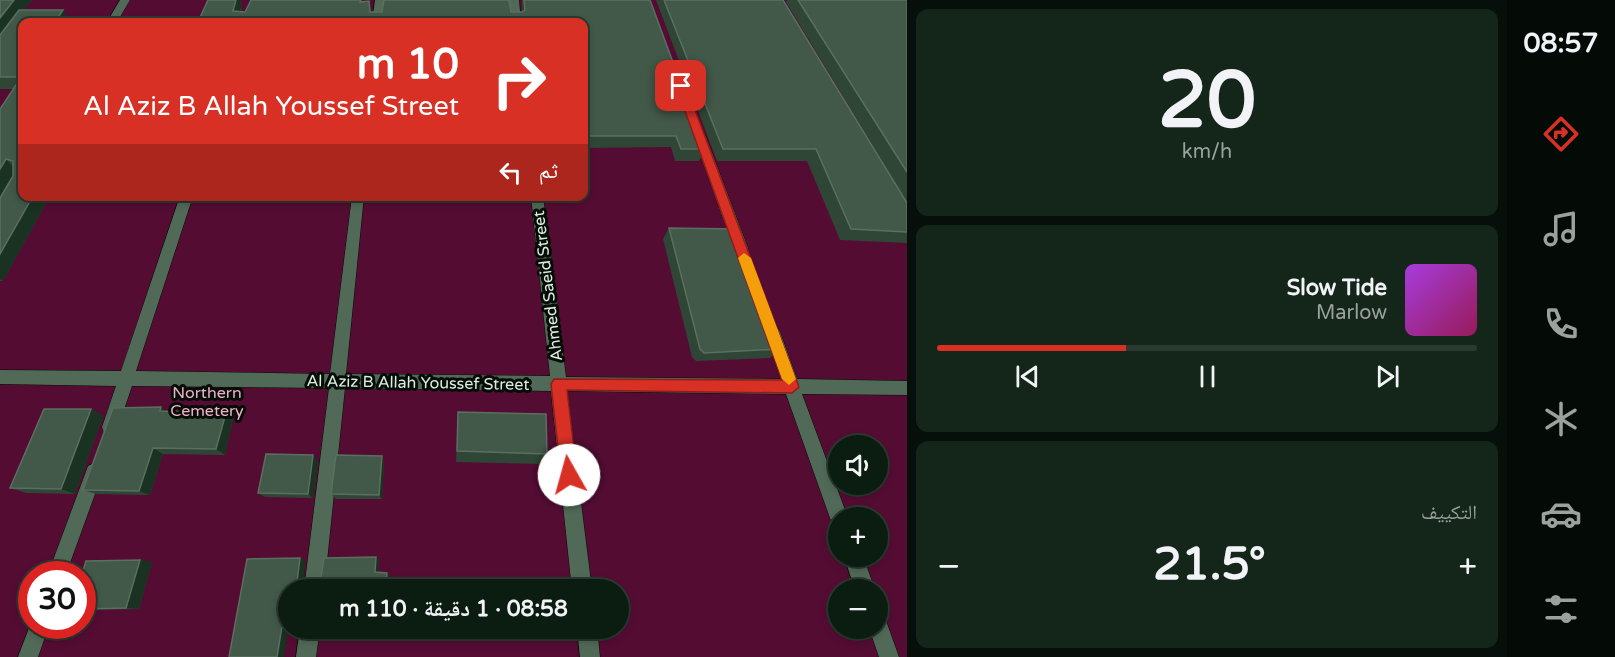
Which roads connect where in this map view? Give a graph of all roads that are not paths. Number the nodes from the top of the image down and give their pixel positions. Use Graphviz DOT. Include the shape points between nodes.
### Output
graph roads {
  1 [pos="125,0"];
  2 [pos="380,0"];
  3 [pos="514,0"];
  4 [pos="114,18"];
  5 [pos="378,18"];
  6 [pos="516,18"];
  7 [pos="694,122"];
  8 [pos="185,201"];
  9 [pos="357,201"];
  10 [pos="538,201"];
  11 [pos="747,265"];
  12 [pos="767,320"];
  13 [pos="0,377"];
  14 [pos="127,378"];
  15 [pos="339,381"];
  16 [pos="559,384"];
  17 [pos="792,387"];
  18 [pos="907,388"];
  19 [pos="835,507"];
  20 [pos="62,561"];
  21 [pos="315,579"];
  22 [pos="581,579"];
  23 [pos="34,639"];
  24 [pos="308,639"];
  25 [pos="588,639"];
  26 [pos="883,639"];
  27 [pos="28,657"];
  28 [pos="306,657"];
  29 [pos="590,657"];
  30 [pos="889,657"];
  1 -- 4 [label="street"];
  2 -- 5 [label="street"];
  3 -- 6 [label="street"];
  7 -- 11 [label="street"];
  8 -- 14 [label="street"];
  9 -- 15 [label="street"];
  10 -- 16 [label="street, Ahmed Saeid Street"];
  12 -- 17 [label="street"];
  13 -- 14 [label="street, Al Aziz B Allah Youssef Street"];
  14 -- 15 [label="street, Al Aziz B Allah Youssef Street"];
  14 -- 20 [label="street"];
  15 -- 16 [label="street, Al Aziz B Allah Youssef Street"];
  15 -- 21 [label="street"];
  16 -- 17 [label="street, Al Aziz B Allah Youssef Street"];
  16 -- 22 [label="street, Ahmed Saeid Street"];
  17 -- 18 [label="street, Al Aziz B Allah Youssef Street"];
  17 -- 19 [label="street"];
  23 -- 27 [label="street"];
  24 -- 28 [label="street"];
  25 -- 29 [label="street"];
  26 -- 30 [label="street"];
}
